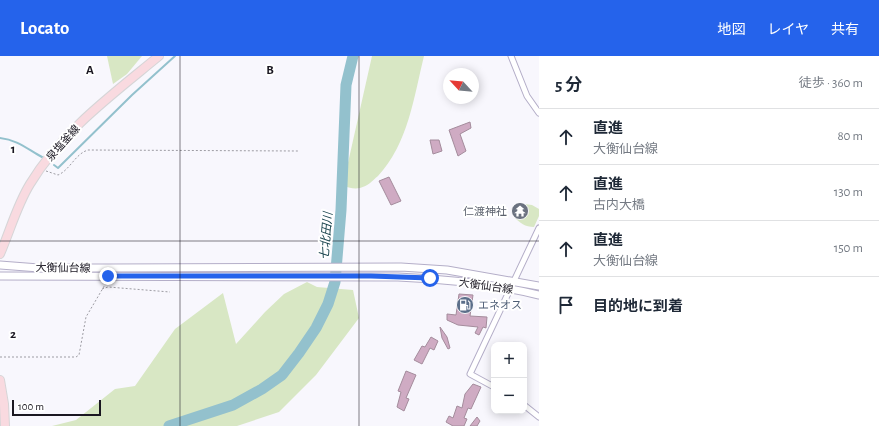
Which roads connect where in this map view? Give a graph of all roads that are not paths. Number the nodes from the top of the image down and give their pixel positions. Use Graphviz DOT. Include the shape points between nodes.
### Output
graph roads {
  1 [pos="158,56"];
  2 [pos="511,56"];
  3 [pos="539,113"];
  4 [pos="539,228"];
  5 [pos="0,254"];
  6 [pos="0,265"];
  7 [pos="371,267"];
  8 [pos="0,276"];
  9 [pos="371,276"];
  10 [pos="514,281"];
  11 [pos="539,286"];
  12 [pos="510,289"];
  13 [pos="539,294"];
  14 [pos="0,380"];
  15 [pos="491,385"];
  16 [pos="527,407"];
  17 [pos="539,417"];
  18 [pos="5,426"];
  1 -- 5 [label="main road, 泉塩釜線" via="91,113 65,138 40,168 23,197"];
  2 -- 3 [label="street" via="527,96"];
  4 -- 10 [label="street"];
  6 -- 7 [label="main road, 大衡仙台線" via="39,268"];
  7 -- 9 [label="main road"];
  7 -- 10 [label="main road, 大衡仙台線" via="441,270"];
  8 -- 9 [label="main road, 大衡仙台線"];
  9 -- 12 [label="main road, 大衡仙台線" via="430,278"];
  10 -- 11 [label="main road, 大衡仙台線"];
  10 -- 12 [label="street"];
  12 -- 13 [label="main road, 大衡仙台線"];
  12 -- 15 [label="street" via="470,374"];
  14 -- 18 [label="main road"];
  16 -- 17 [label="street"];
}
